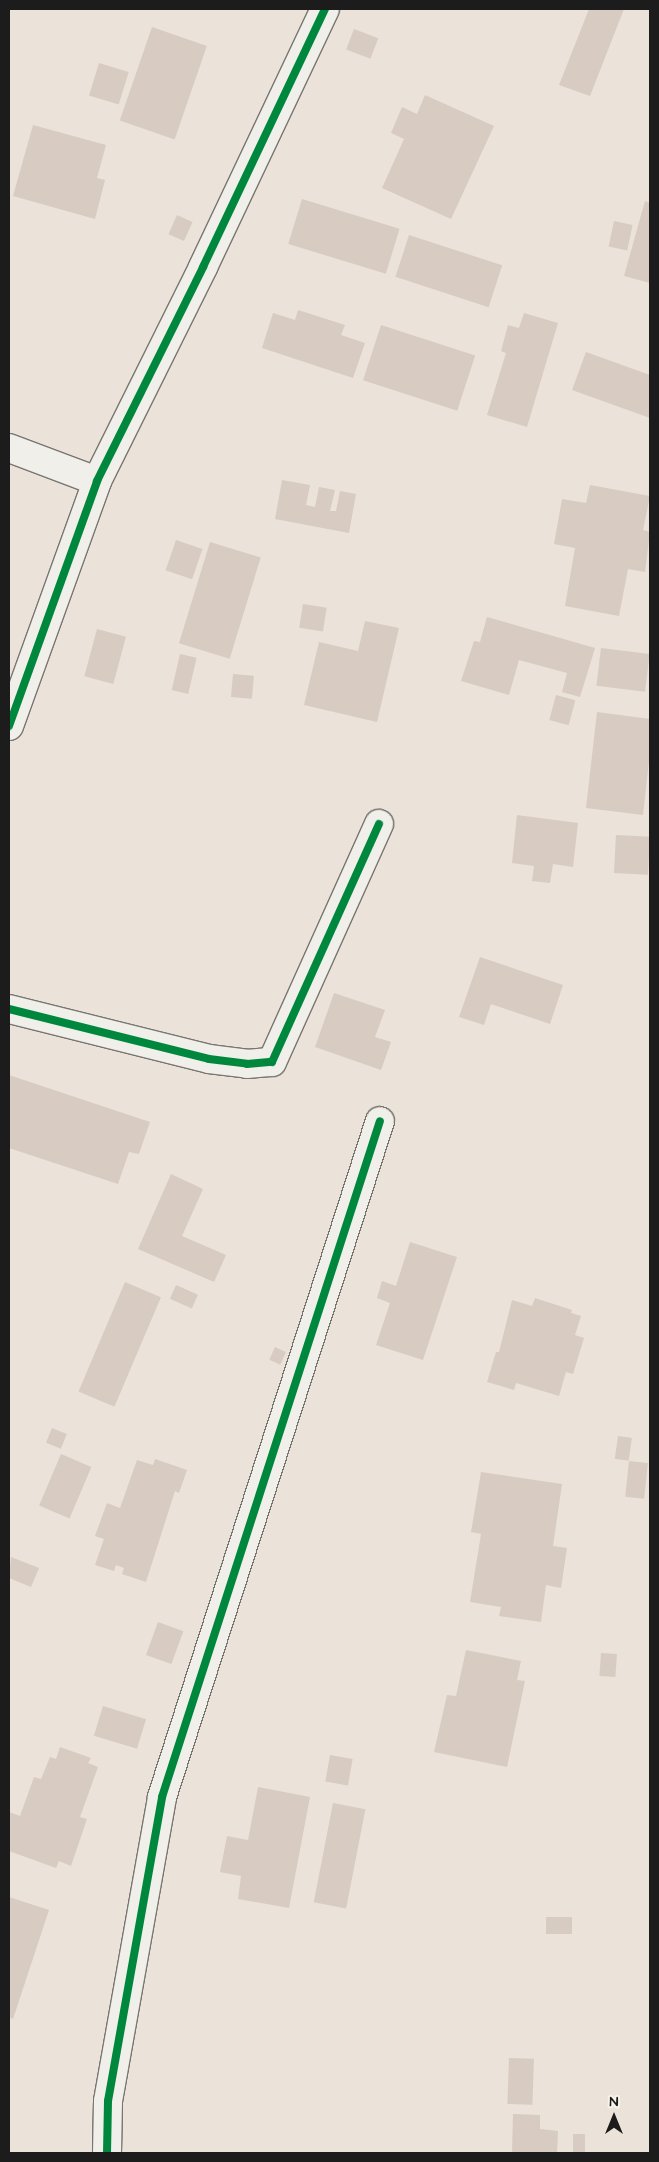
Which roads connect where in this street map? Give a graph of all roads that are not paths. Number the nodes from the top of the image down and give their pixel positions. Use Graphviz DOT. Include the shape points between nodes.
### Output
graph roads {
  1 [pos="325,9"];
  2 [pos="9,448"];
  3 [pos="97,481"];
  4 [pos="9,726"];
  5 [pos="379,824"];
  6 [pos="9,1009"];
  7 [pos="380,1122"];
  8 [pos="107,2153"];
  1 -- 3 [label="street"];
  2 -- 3 [label="street"];
  3 -- 4 [label="street"];
  5 -- 6 [label="street" via="272,1062 248,1064 209,1059"];
  7 -- 8 [label="street" via="162,1797 108,2101"];
}
